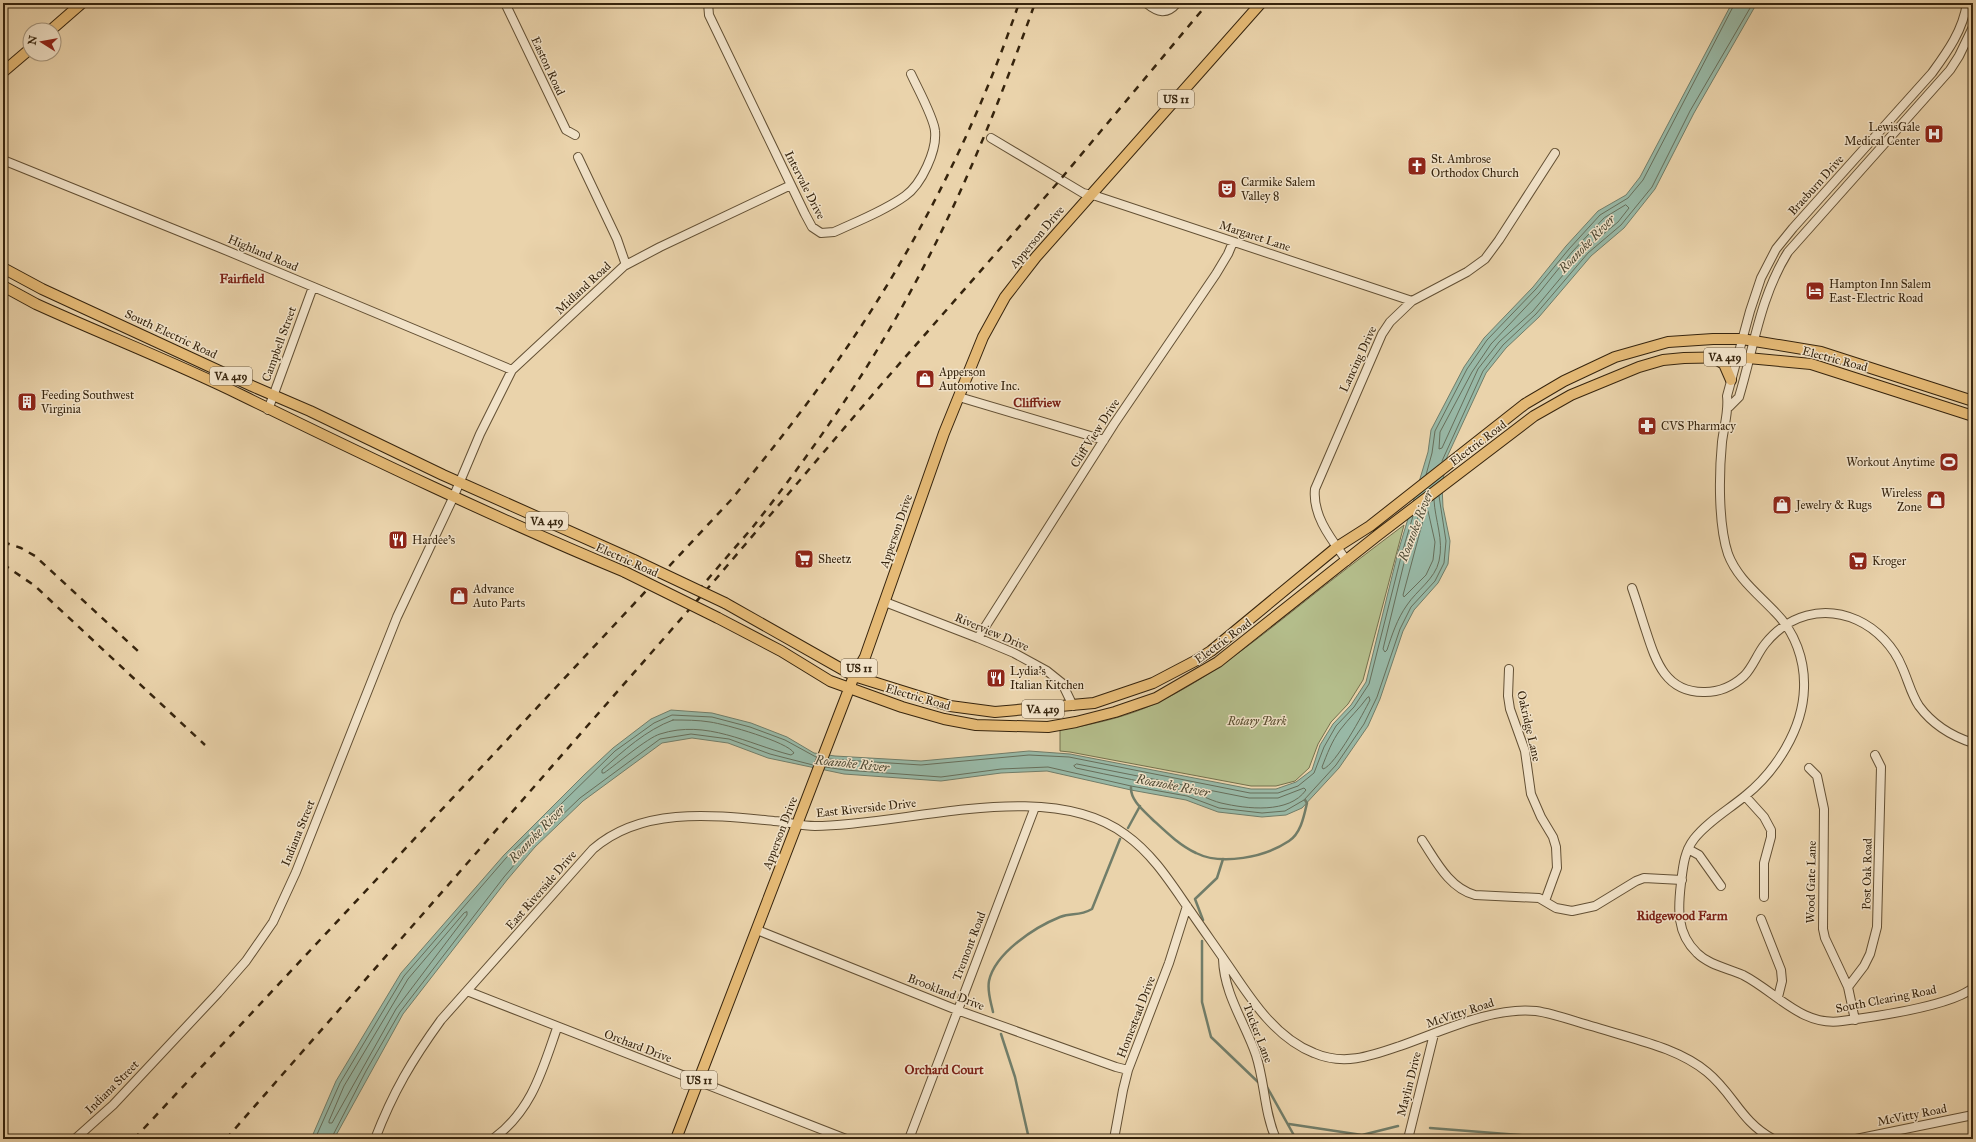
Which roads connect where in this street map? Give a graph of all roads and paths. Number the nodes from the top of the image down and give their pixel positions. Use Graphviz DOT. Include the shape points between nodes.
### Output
graph roads {
  1 [pos="82,3"];
  2 [pos="505,3"];
  3 [pos="708,3"];
  4 [pos="1146,3"];
  5 [pos="1178,3"];
  6 [pos="1261,3"];
  7 [pos="1967,3"];
  8 [pos="60,22"];
  9 [pos="1973,27"];
  10 [pos="22,56"];
  11 [pos="3,72"];
  12 [pos="911,74"];
  13 [pos="575,135"];
  14 [pos="991,138"];
  15 [pos="1555,153"];
  16 [pos="578,157"];
  17 [pos="3,160"];
  18 [pos="1842,174"];
  19 [pos="1850,182"];
  20 [pos="791,185"];
  21 [pos="1091,195"];
  22 [pos="1233,242"];
  23 [pos="1778,246"];
  24 [pos="1788,252"];
  25 [pos="626,265"];
  26 [pos="3,268"];
  27 [pos="3,286"];
  28 [pos="313,287"];
  29 [pos="1412,301"];
  30 [pos="1742,339"];
  31 [pos="1755,341"];
  32 [pos="1737,357"];
  33 [pos="1712,358"];
  34 [pos="1751,358"];
  35 [pos="512,370"];
  36 [pos="1731,380"];
  37 [pos="273,395"];
  38 [pos="959,397"];
  39 [pos="1973,401"];
  40 [pos="1728,406"];
  41 [pos="268,410"];
  42 [pos="1973,416"];
  43 [pos="1104,440"];
  44 [pos="460,482"];
  45 [pos="453,498"];
  46 [pos="1337,548"];
  47 [pos="1347,561"];
  48 [pos="1632,588"];
  49 [pos="885,602"];
  50 [pos="1786,625"];
  51 [pos="978,638"];
  52 [pos="1509,669"];
  53 [pos="854,676"];
  54 [pos="850,689"];
  55 [pos="1073,706"];
  56 [pos="1973,743"];
  57 [pos="1875,755"];
  58 [pos="1809,768"];
  59 [pos="1745,796"];
  60 [pos="1035,807"];
  61 [pos="797,824"];
  62 [pos="1422,840"];
  63 [pos="1688,849"];
  64 [pos="1682,880"];
  65 [pos="1721,886"];
  66 [pos="1764,897"];
  67 [pos="1546,901"];
  68 [pos="1187,906"];
  69 [pos="1761,919"];
  70 [pos="757,930"];
  71 [pos="1223,958"];
  72 [pos="1848,987"];
  73 [pos="1973,988"];
  74 [pos="467,991"];
  75 [pos="1778,997"];
  76 [pos="957,1010"];
  77 [pos="1855,1020"];
  78 [pos="557,1028"];
  79 [pos="1434,1034"];
  80 [pos="1128,1070"];
  81 [pos="698,1082"];
  82 [pos="1973,1115"];
  83 [pos="75,1139"];
  84 [pos="375,1139"];
  85 [pos="493,1139"];
  86 [pos="676,1139"];
  87 [pos="846,1139"];
  88 [pos="909,1139"];
  89 [pos="1114,1139"];
  90 [pos="1276,1139"];
  91 [pos="1408,1139"];
  92 [pos="1773,1139"];
  93 [pos="1856,1139"];
  1 -- 8 [label="main road"];
  2 -- 13 [label="street, Easton Road" via="566,130"];
  3 -- 20 [label="street, Intervale Drive" via="709,15"];
  4 -- 5 [label="street" via="1163,12"];
  6 -- 21 [label="main road, Apperson Drive / US 11"];
  7 -- 18 [label="street, Braeburn Drive" via="1963,22 1946,55"];
  9 -- 19 [label="street, Braeburn Drive" via="1965,47 1950,70"];
  10 -- 11 [label="main road"];
  12 -- 20 [label="street, Intervale Drive" via="935,129 935,141 930,161 906,195 826,234 812,227"];
  14 -- 21 [label="street, Margaret Lane" via="1077,191"];
  15 -- 29 [label="street, Lancing Drive" via="1485,259 1467,272"];
  16 -- 25 [label="street"];
  17 -- 28 [label="street, Highland Road"];
  18 -- 19 [label="street"];
  18 -- 23 [label="street, Braeburn Drive"];
  19 -- 24 [label="street, Braeburn Drive"];
  20 -- 25 [label="street, Midland Road"];
  21 -- 22 [label="street, Margaret Lane"];
  21 -- 38 [label="main road, Apperson Drive / US 11" via="1036,257 1005,297 983,337"];
  22 -- 29 [label="street, Margaret Lane"];
  22 -- 43 [label="street, Cliff View Drive" via="1216,274"];
  23 -- 24 [label="street"];
  23 -- 30 [label="street, Braeburn Drive" via="1761,278"];
  24 -- 31 [label="street, Braeburn Drive" via="1771,283 1758,320"];
  25 -- 35 [label="street, Midland Road"];
  26 -- 37 [label="main road, South Electric Road / VA 419" via="42,289"];
  27 -- 41 [label="main road, VA 419" via="36,304 234,392"];
  28 -- 35 [label="street, Highland Road"];
  28 -- 37 [label="street, Campbell Street"];
  29 -- 46 [label="street, Lancing Drive" via="1382,334 1315,489 1314,498 1319,518"];
  30 -- 31 [label="main road, Electric Road / VA 419"];
  30 -- 32 [label="street, Braeburn Drive"];
  30 -- 46 [label="main road, Electric Road / VA 419" via="1668,342 1615,357 1544,392 1480,438 1370,526"];
  31 -- 34 [label="street, Braeburn Drive"];
  31 -- 39 [label="main road, Electric Road / VA 419" via="1821,352"];
  32 -- 33 [label="main road, Electric Road / VA 419"];
  32 -- 34 [label="main road, Electric Road / VA 419"];
  32 -- 36 [label="street, Braeburn Drive"];
  33 -- 36 [label="main road" via="1724,364"];
  33 -- 47 [label="main road, Electric Road / VA 419" via="1663,360 1614,376 1550,406"];
  34 -- 40 [label="street, Braeburn Drive" via="1740,397"];
  34 -- 42 [label="main road, Electric Road / VA 419" via="1810,364"];
  35 -- 44 [label="street, Midland Road" via="480,434"];
  36 -- 40 [label="street, Braeburn Drive" via="1727,396"];
  37 -- 41 [label="street, Campbell Street"];
  37 -- 44 [label="main road, South Electric Road / VA 419"];
  38 -- 43 [label="street"];
  38 -- 49 [label="main road, Apperson Drive / US 11"];
  40 -- 50 [label="street, Braeburn Drive" via="1721,452 1721,512 1725,541 1736,569 1744,581"];
  41 -- 45 [label="main road, VA 419"];
  43 -- 51 [label="street, Cliff View Drive"];
  44 -- 45 [label="street, Indiana Street"];
  44 -- 53 [label="main road, Electric Road / VA 419, bridge" via="725,603"];
  45 -- 54 [label="main road, Electric Road / VA 419, bridge" via="625,572 781,651 830,681"];
  45 -- 83 [label="street, Indiana Street" via="397,617 296,872 273,922 246,961 218,993 113,1105"];
  46 -- 47 [label="street, Lancing Drive"];
  46 -- 55 [label="main road, Electric Road / VA 419" via="1211,651 1195,661 1153,683 1116,697"];
  47 -- 54 [label="main road, Electric Road / VA 419" via="1218,662 1156,698 1100,716 1048,726 976,725 902,707"];
  48 -- 50 [label="street" via="1657,663 1669,679 1690,690 1712,692 1739,681 1750,669 1766,643"];
  49 -- 51 [label="street, Riverview Drive"];
  49 -- 53 [label="main road, Apperson Drive / US 11" via="865,657"];
  50 -- 56 [label="street" via="1801,617 1825,613 1846,616 1869,627 1887,642 1896,655 1914,697 1928,716 1948,733"];
  50 -- 59 [label="street, South Clearing Road" via="1795,640 1803,670 1801,713 1778,760"];
  51 -- 55 [label="street, Riverview Drive" via="1014,653 1055,676 1062,683"];
  52 -- 67 [label="street, Oakridge Lane" via="1510,709 1525,751 1531,794 1556,847 1557,868"];
  53 -- 54 [label="main road, Apperson Drive / US 11"];
  53 -- 55 [label="main road, Electric Road / VA 419" via="932,702 979,710 1019,711"];
  54 -- 61 [label="main road, Apperson Drive / US 11"];
  57 -- 72 [label="street, Post Oak Road" via="1881,767 1877,927 1875,941 1864,966"];
  58 -- 72 [label="street, Wood Gate Lane" via="1817,776 1824,809 1822,929"];
  59 -- 63 [label="street, South Clearing Road" via="1701,831"];
  59 -- 66 [label="street" via="1764,817 1771,830 1764,863"];
  60 -- 61 [label="street, East Riverside Drive" via="966,810 813,826"];
  60 -- 68 [label="street, East Riverside Drive" via="1085,814 1127,835 1169,879"];
  60 -- 76 [label="street, Tremont Road"];
  61 -- 70 [label="main road, Apperson Drive / US 11"];
  61 -- 74 [label="street, East Riverside Drive" via="724,816 689,816 638,824 612,834 593,849"];
  62 -- 67 [label="street" via="1450,881 1466,893 1534,897"];
  63 -- 64 [label="street, South Clearing Road" via="1684,859"];
  63 -- 65 [label="street" via="1699,855"];
  64 -- 67 [label="street" via="1644,878 1604,902 1584,909 1564,910"];
  64 -- 75 [label="street, South Clearing Road" via="1679,915 1689,944 1710,962 1753,980"];
  68 -- 71 [label="street, McVitty Road"];
  68 -- 80 [label="street, Homestead Drive" via="1167,970"];
  69 -- 75 [label="street" via="1781,970 1782,981"];
  70 -- 76 [label="street, Brookland Drive"];
  70 -- 81 [label="main road, Apperson Drive / US 11"];
  71 -- 79 [label="street, McVitty Road" via="1268,1020 1290,1039 1316,1054 1338,1060 1353,1060"];
  71 -- 90 [label="street, Tucker Lane" via="1228,987 1256,1055"];
  72 -- 77 [label="street, Wood Gate Lane"];
  73 -- 77 [label="street, South Clearing Road" via="1956,998"];
  74 -- 78 [label="street, Orchard Drive"];
  74 -- 84 [label="street, East Riverside Drive" via="441,1020 409,1065 386,1110"];
  75 -- 77 [label="street, South Clearing Road" via="1794,1010 1815,1020"];
  76 -- 80 [label="street, Brookland Drive"];
  76 -- 88 [label="street, Tremont Road"];
  78 -- 81 [label="street, Orchard Drive"];
  78 -- 85 [label="street" via="530,1098 513,1122"];
  79 -- 91 [label="street, Maylin Drive"];
  79 -- 92 [label="street, McVitty Road" via="1490,1015 1520,1010 1549,1013 1640,1041 1685,1058 1707,1072 1751,1124"];
  80 -- 89 [label="street, Homestead Drive"];
  81 -- 86 [label="main road, Apperson Drive / US 11"];
  81 -- 87 [label="street, Orchard Drive"];
  82 -- 93 [label="street, McVitty Road"];
}
